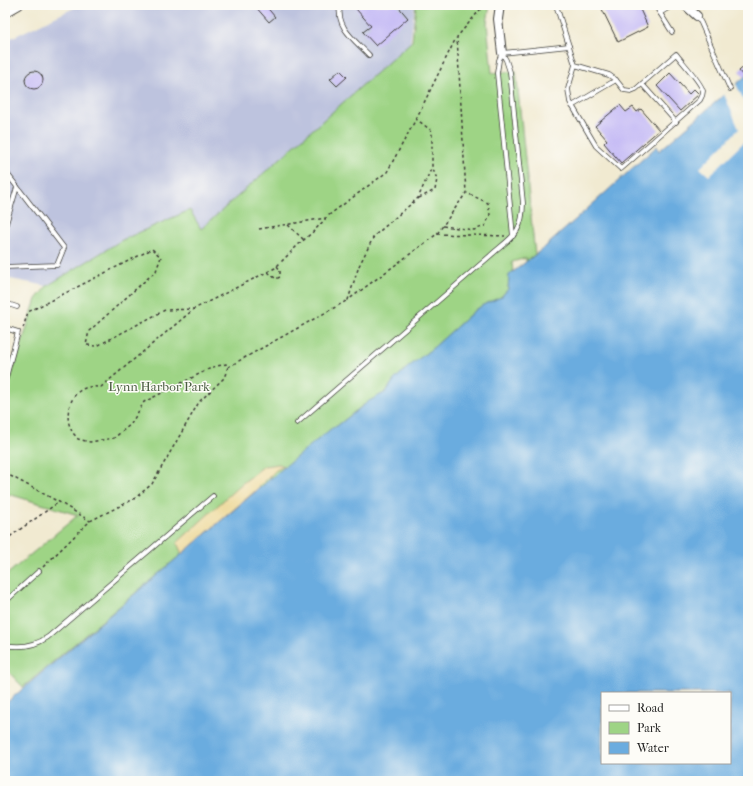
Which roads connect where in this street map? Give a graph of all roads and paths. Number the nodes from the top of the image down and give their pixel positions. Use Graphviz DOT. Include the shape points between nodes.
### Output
graph roads {
  1 [pos="19,5"];
  2 [pos="340,5"];
  3 [pos="484,5"];
  4 [pos="500,5"];
  5 [pos="556,5"];
  6 [pos="656,5"];
  7 [pos="673,5"];
  8 [pos="689,6"];
  9 [pos="5,13"];
  10 [pos="660,13"];
  11 [pos="697,16"];
  12 [pos="672,32"];
  13 [pos="456,37"];
  14 [pos="569,46"];
  15 [pos="502,53"];
  16 [pos="369,55"];
  17 [pos="575,65"];
  18 [pos="616,80"];
  19 [pos="642,84"];
  20 [pos="730,89"];
  21 [pos="572,106"];
  22 [pos="416,119"];
  23 [pos="676,122"];
  24 [pos="432,167"];
  25 [pos="5,171"];
  26 [pos="17,187"];
  27 [pos="466,193"];
  28 [pos="418,198"];
  29 [pos="326,218"];
  30 [pos="288,224"];
  31 [pos="443,226"];
  32 [pos="5,227"];
  33 [pos="259,229"];
  34 [pos="437,234"];
  35 [pos="512,236"];
  36 [pos="304,240"];
  37 [pos="277,266"];
  38 [pos="5,267"];
  39 [pos="268,272"];
  40 [pos="348,300"];
  41 [pos="5,303"];
  42 [pos="17,307"];
  43 [pos="194,309"];
  44 [pos="5,328"];
  45 [pos="22,334"];
  46 [pos="228,367"];
  47 [pos="6,382"];
  48 [pos="5,390"];
  49 [pos="297,423"];
  50 [pos="5,474"];
  51 [pos="213,496"];
  52 [pos="59,502"];
  53 [pos="90,521"];
  54 [pos="5,540"];
  55 [pos="39,571"];
  56 [pos="5,602"];
  57 [pos="5,645"];
  1 -- 9 [label="street"];
  2 -- 16 [label="lane" via="340,21 343,27"];
  3 -- 13 [label="path"];
  4 -- 15 [label="street" via="498,20"];
  5 -- 14 [label="lane"];
  6 -- 10 [label="lane"];
  7 -- 10 [label="lane"];
  8 -- 11 [label="street"];
  10 -- 12 [label="lane"];
  11 -- 20 [label="lane"];
  13 -- 22 [label="path"];
  13 -- 27 [label="path"];
  14 -- 15 [label="lane"];
  14 -- 17 [label="lane"];
  15 -- 35 [label="lane" via="497,72"];
  15 -- 35 [label="lane" via="510,72 522,203 520,226"];
  17 -- 18 [label="lane" via="604,73"];
  17 -- 21 [label="lane" via="568,89"];
  18 -- 19 [label="lane" via="628,91"];
  18 -- 21 [label="lane"];
  19 -- 23 [label="lane"];
  19 -- 23 [label="lane" via="676,54 703,93 700,100"];
  21 -- 23 [label="lane" via="596,146 621,169"];
  22 -- 24 [label="path" via="432,131"];
  22 -- 29 [label="path" via="387,172"];
  24 -- 28 [label="path"];
  24 -- 28 [label="path" via="436,178 435,190"];
  25 -- 26 [label="lane"];
  26 -- 32 [label="lane"];
  26 -- 38 [label="lane" via="64,248 57,266"];
  27 -- 31 [label="path"];
  27 -- 31 [label="path" via="488,203 490,215 485,226 474,230"];
  28 -- 40 [label="path" via="374,236 359,266"];
  29 -- 30 [label="path"];
  29 -- 36 [label="path"];
  30 -- 33 [label="path"];
  30 -- 36 [label="path"];
  31 -- 34 [label="path"];
  34 -- 35 [label="path"];
  34 -- 40 [label="path"];
  35 -- 49 [label="lane"];
  36 -- 37 [label="path"];
  37 -- 39 [label="path"];
  37 -- 39 [label="path" via="280,277 276,279"];
  39 -- 43 [label="path"];
  40 -- 46 [label="path"];
  41 -- 42 [label="lane"];
  43 -- 45 [label="path" via="165,310 97,346 86,345 89,331 156,271 161,257 152,250 28,312"];
  43 -- 46 [label="path" via="101,387 85,388 75,395 69,407 70,429 78,440 90,442 114,438 131,424 144,402 214,367 226,364"];
  44 -- 47 [label="lane" via="18,332"];
  46 -- 53 [label="path" via="224,378 199,402 152,484 134,499"];
  47 -- 48 [label="path"];
  50 -- 52 [label="path"];
  51 -- 57 [label="lane" via="48,638 27,646"];
  52 -- 53 [label="path"];
  52 -- 54 [label="path"];
  53 -- 55 [label="path"];
  55 -- 56 [label="lane"];
}
